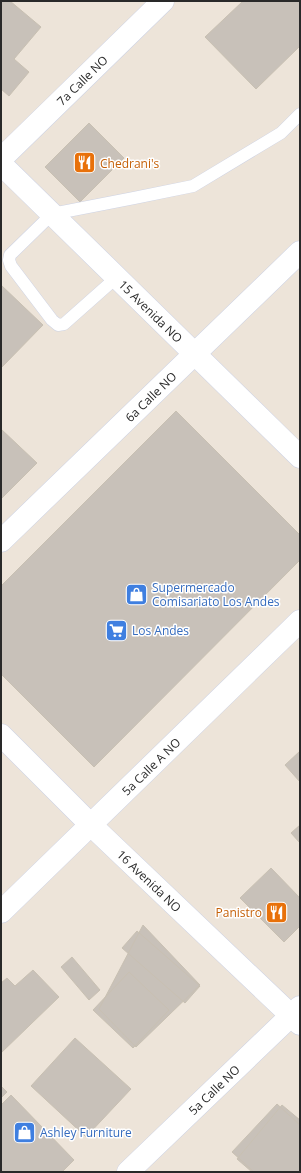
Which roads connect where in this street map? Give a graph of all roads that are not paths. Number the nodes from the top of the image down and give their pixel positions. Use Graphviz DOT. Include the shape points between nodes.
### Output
graph roads {
  1 [pos="163,1"];
  2 [pos="300,114"];
  3 [pos="1,159"];
  4 [pos="1,164"];
  5 [pos="52,214"];
  6 [pos="300,252"];
  7 [pos="117,277"];
  8 [pos="195,353"];
  9 [pos="300,457"];
  10 [pos="1,541"];
  11 [pos="300,621"];
  12 [pos="1,735"];
  13 [pos="91,825"];
  14 [pos="1,912"];
  15 [pos="297,1015"];
  16 [pos="128,1172"];
  1 -- 3 [label="street, 7a Calle NO"];
  2 -- 5 [label="lane" via="281,133 193,186"];
  4 -- 5 [label="street, 15 Avenida NO"];
  5 -- 7 [label="street, 15 Avenida NO"];
  5 -- 7 [label="lane" via="10,254 9,260 52,320 58,325 64,324"];
  6 -- 8 [label="street, 6a Calle NO"];
  7 -- 8 [label="street, 15 Avenida NO"];
  8 -- 9 [label="street, 15 Avenida NO"];
  8 -- 10 [label="street, 6a Calle NO"];
  11 -- 13 [label="street, 5a Calle A NO"];
  12 -- 13 [label="street, 16 Avenida NO"];
  13 -- 14 [label="street, 5a Calle A NO"];
  13 -- 15 [label="street, 16 Avenida NO"];
  15 -- 16 [label="street, 5a Calle NO"];
}
